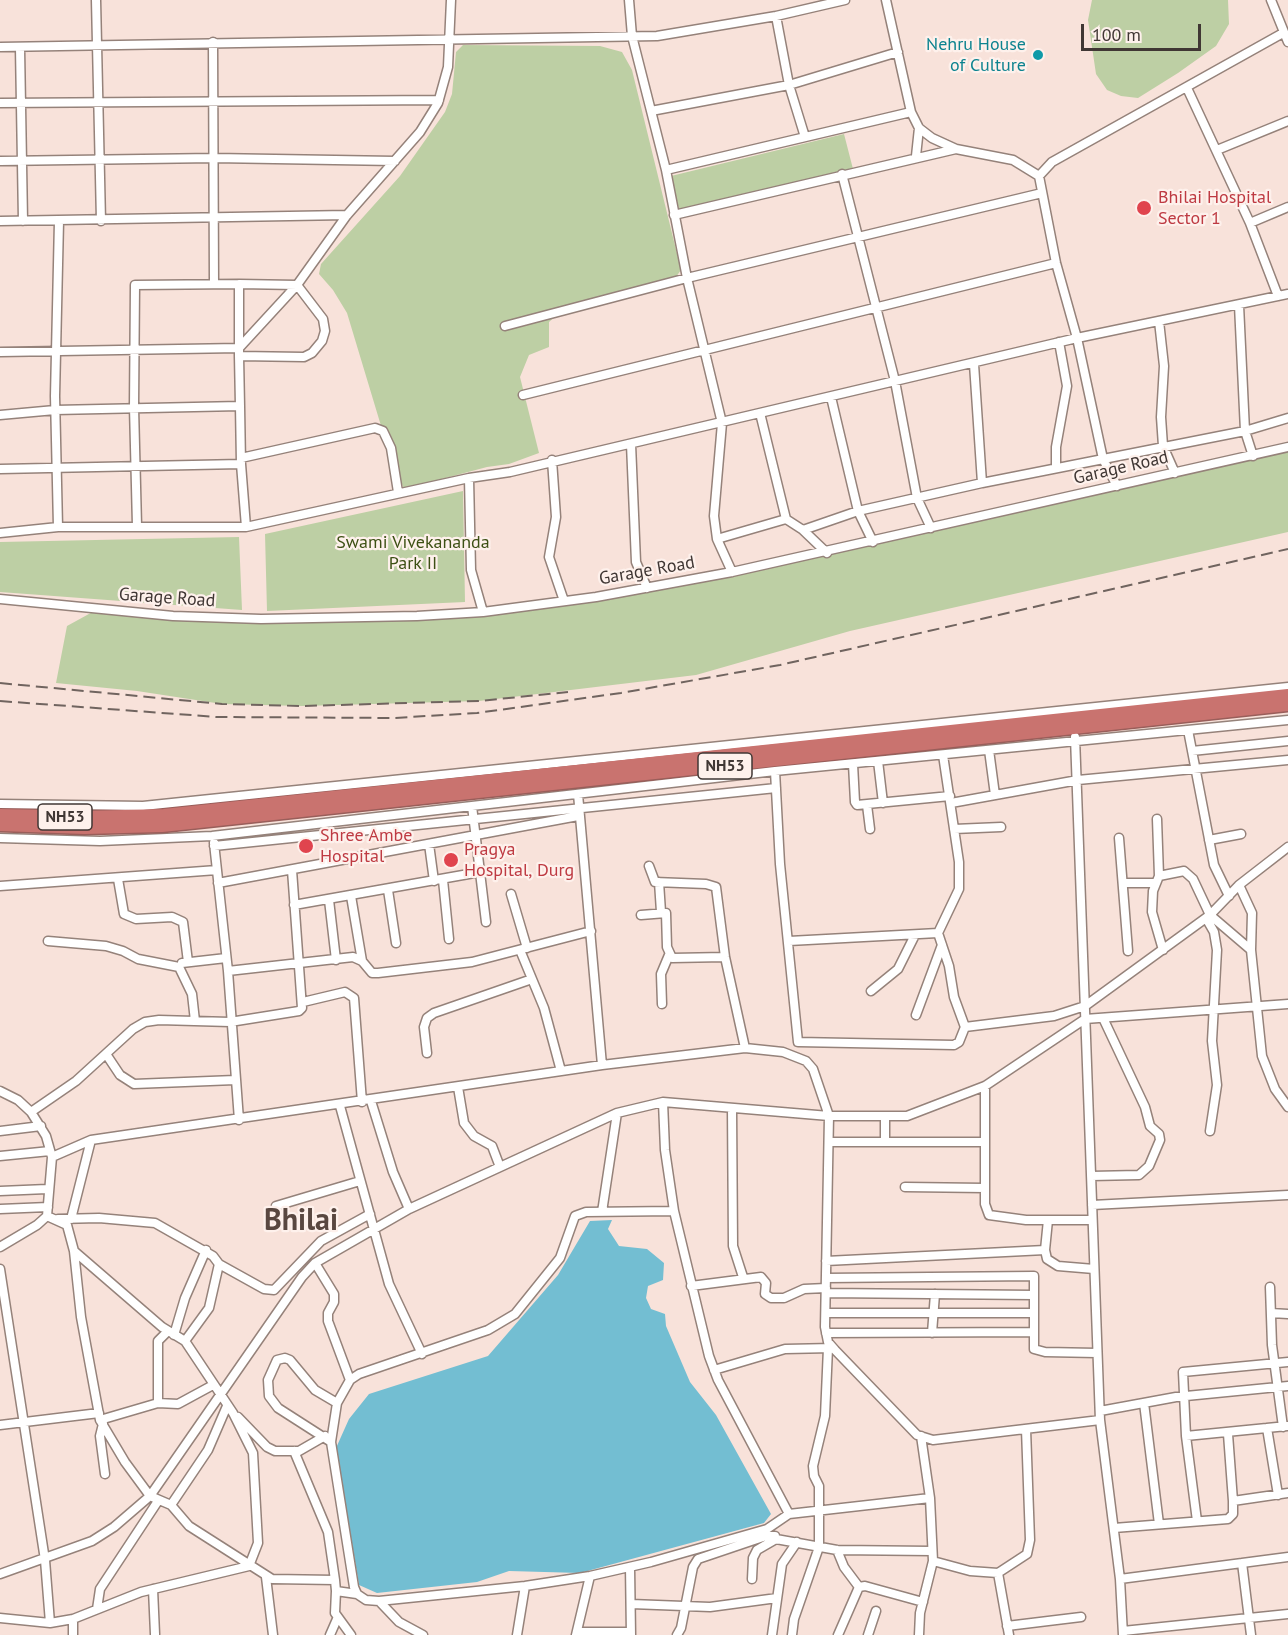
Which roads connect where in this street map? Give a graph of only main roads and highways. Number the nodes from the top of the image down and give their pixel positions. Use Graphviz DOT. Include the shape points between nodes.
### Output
graph roads {
  1 [pos="1288,695"];
  2 [pos="1288,705"];
  3 [pos="0,815"];
  4 [pos="129,822"];
  5 [pos="0,825"];
  1 -- 4 [label="highway, NH53"];
  2 -- 4 [label="highway, NH53" via="718,772 312,812"];
  3 -- 4 [label="highway, NH53"];
  4 -- 5 [label="highway, NH53"];
}
